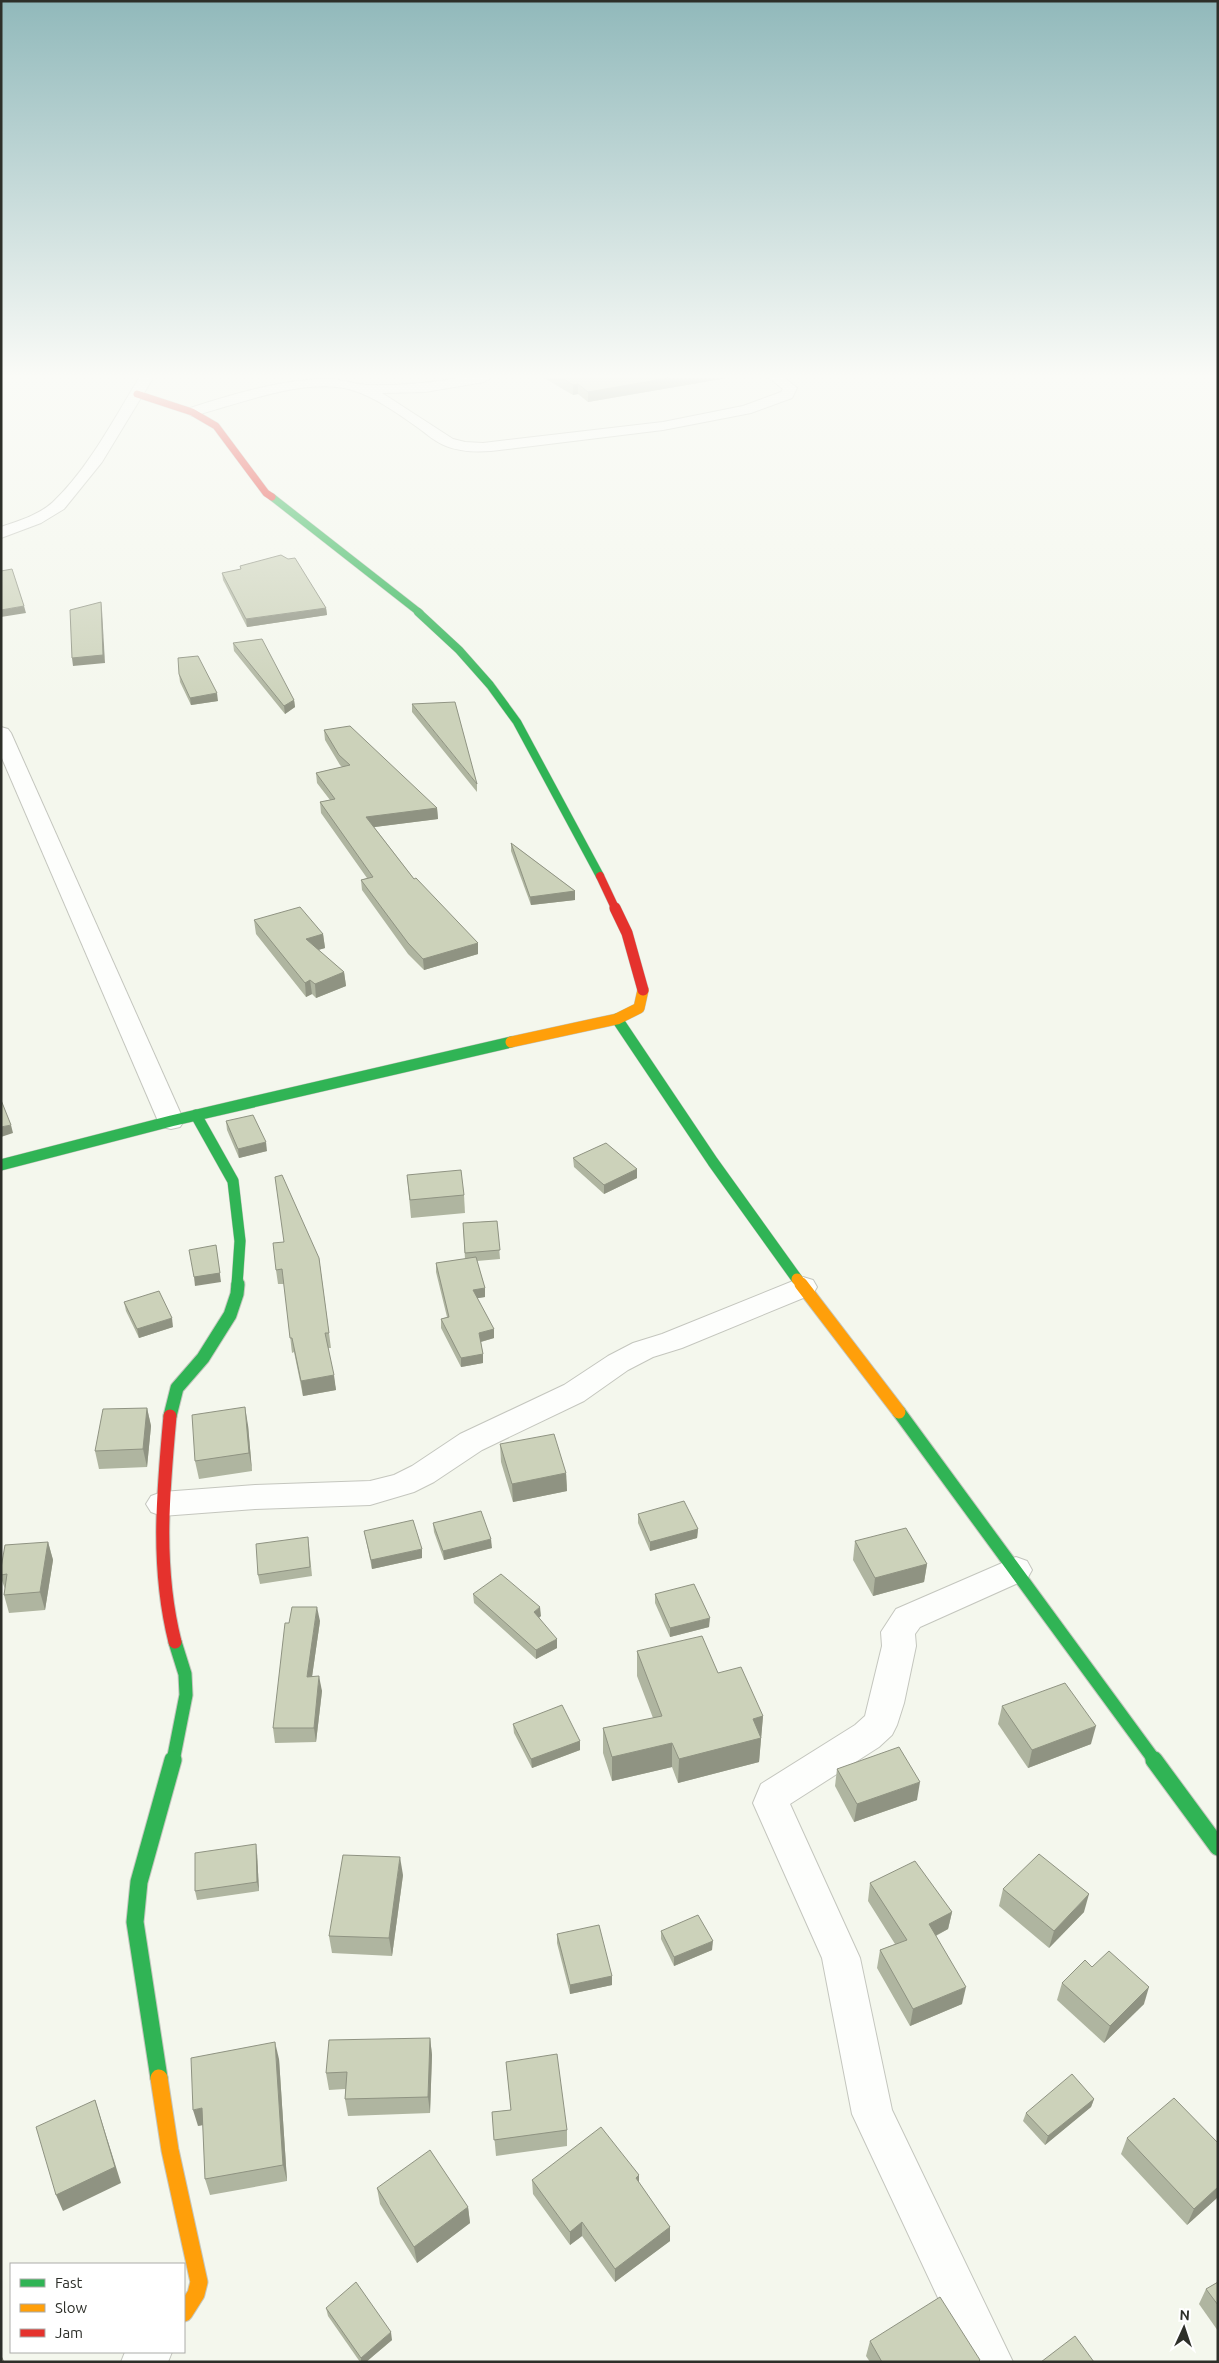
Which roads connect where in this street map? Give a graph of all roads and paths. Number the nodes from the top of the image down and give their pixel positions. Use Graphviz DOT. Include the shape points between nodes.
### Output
graph roads {
  1 [pos="73,488"];
  2 [pos="263,488"];
  3 [pos="1,533"];
  4 [pos="1,733"];
  5 [pos="618,1019"];
  6 [pos="196,1114"];
  7 [pos="171,1120"];
  8 [pos="1,1165"];
  9 [pos="803,1287"];
  10 [pos="162,1504"];
  11 [pos="1016,1570"];
  12 [pos="1218,1847"];
  13 [pos="185,2311"];
  14 [pos="991,2362"];
  1 -- 3 [label="street" via="58,506 35,520"];
  2 -- 5 [label="street" via="401,597 459,650 517,722 594,862 626,934 643,990 639,1008"];
  4 -- 7 [label="street"];
  5 -- 6 [label="street"];
  5 -- 9 [label="street" via="713,1162"];
  6 -- 7 [label="street"];
  6 -- 10 [label="street" via="232,1180 238,1212 237,1294 219,1335 174,1397 170,1410"];
  7 -- 8 [label="street"];
  9 -- 10 [label="street" via="644,1350 618,1363 574,1393 478,1438 423,1474 388,1489"];
  9 -- 11 [label="street"];
  10 -- 13 [label="street" via="164,1582 171,1629 185,1674 186,1695 175,1753 139,1882 135,1922 170,2150 199,2282"];
  11 -- 12 [label="street"];
  11 -- 14 [label="street" via="908,1618 898,1632 899,1646 880,1724 867,1736 774,1795 771,1803 841,1958 872,2114"];
}
